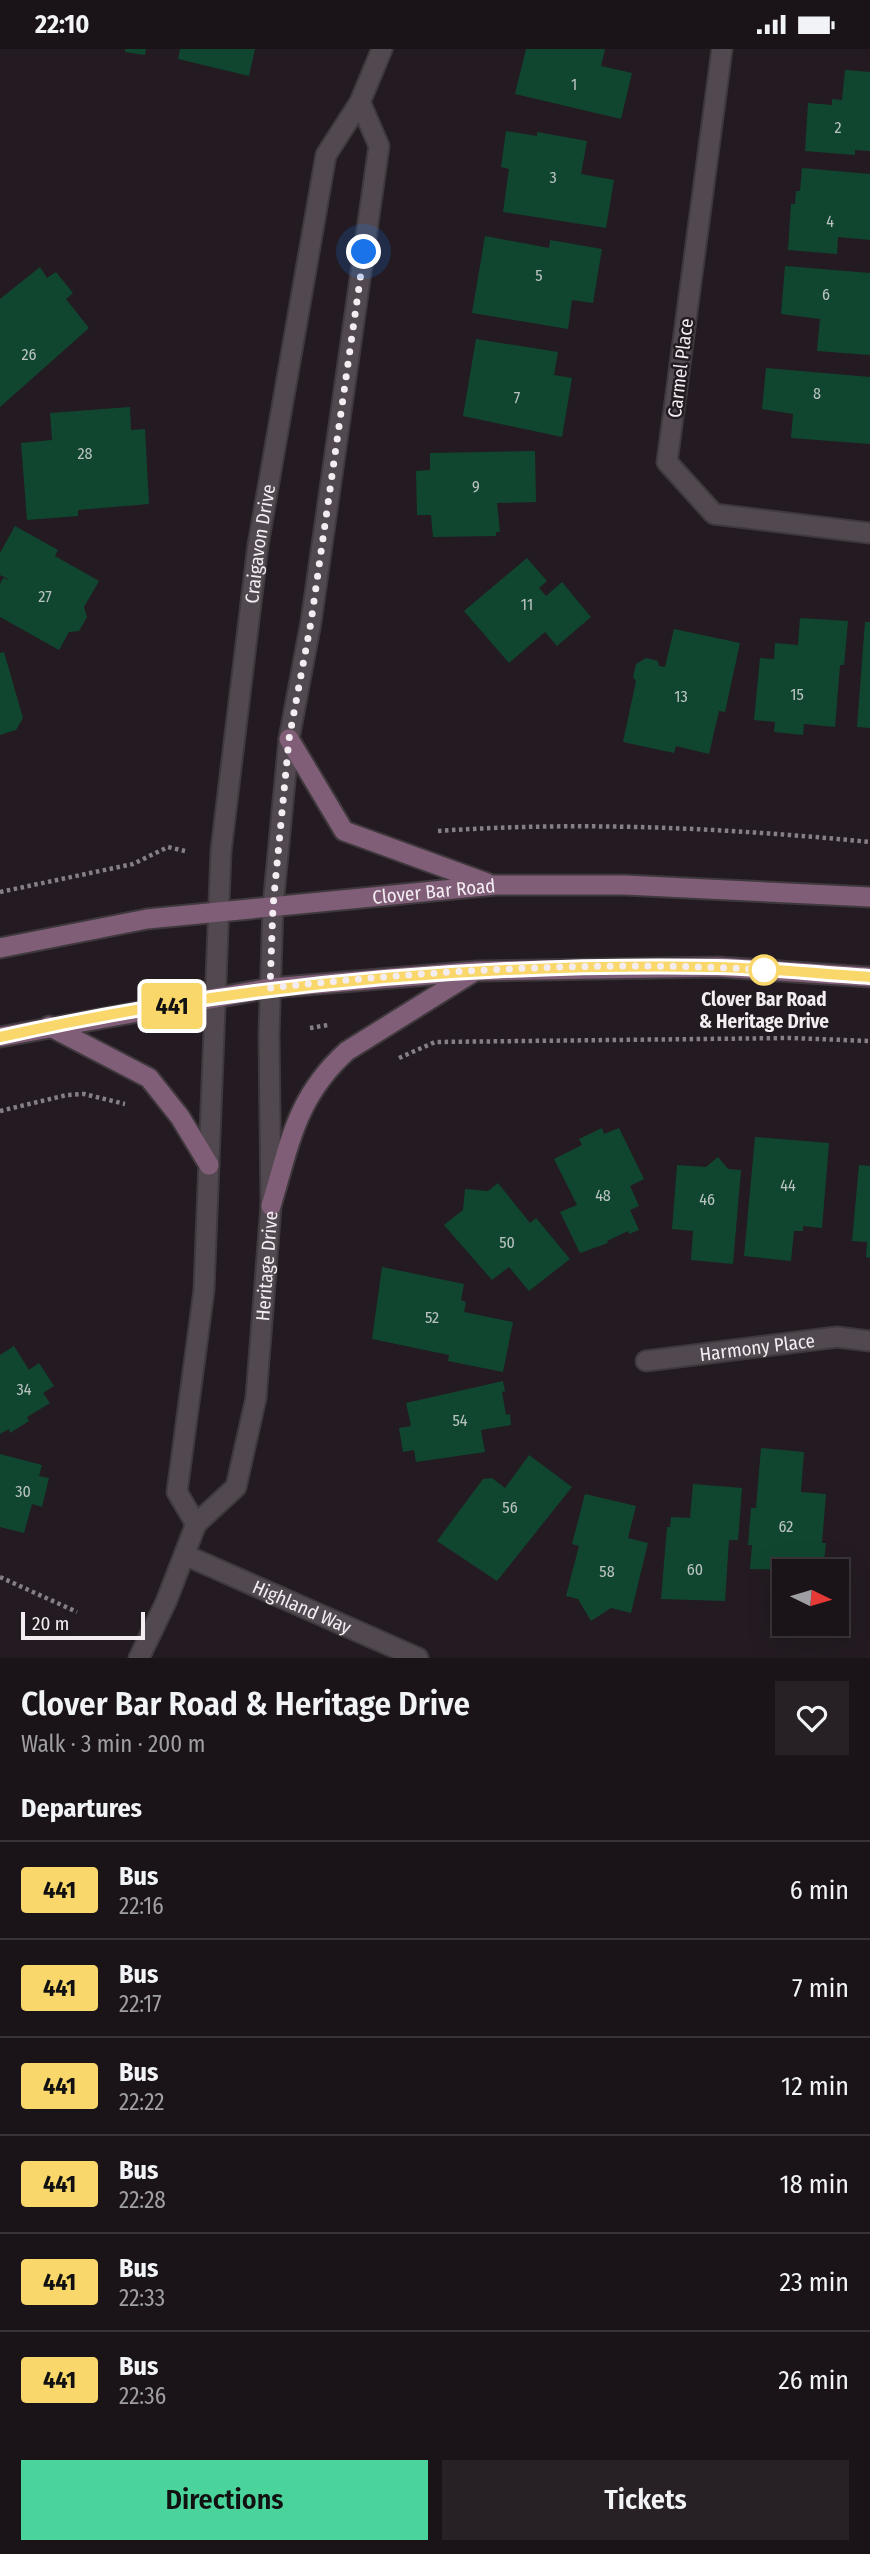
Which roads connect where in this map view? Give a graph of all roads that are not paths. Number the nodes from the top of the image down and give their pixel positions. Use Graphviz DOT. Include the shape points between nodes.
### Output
graph roads {
  1 [pos="382,49"];
  2 [pos="722,49"];
  3 [pos="360,102"];
  4 [pos="870,533"];
  5 [pos="289,739"];
  6 [pos="495,885"];
  7 [pos="870,897"];
  8 [pos="273,906"];
  9 [pos="217,911"];
  10 [pos="0,948"];
  11 [pos="477,971"];
  12 [pos="870,977"];
  13 [pos="270,988"];
  14 [pos="217,997"];
  15 [pos="49,1025"];
  16 [pos="0,1037"];
  17 [pos="209,1165"];
  18 [pos="271,1206"];
  19 [pos="870,1341"];
  20 [pos="646,1360"];
  21 [pos="195,1524"];
  22 [pos="184,1555"];
  23 [pos="139,1658"];
  24 [pos="418,1658"];
  1 -- 3 [label="street, Craigavon Drive"];
  2 -- 4 [label="street, Carmel Place" via="667,462 714,514"];
  3 -- 5 [label="street" via="379,146 311,622"];
  3 -- 9 [label="street, Craigavon Drive" via="326,155 323,168 258,545"];
  5 -- 6 [label="main road" via="344,831"];
  5 -- 8 [label="street"];
  6 -- 7 [label="main road, Clover Bar Road" via="625,885"];
  6 -- 8 [label="main road, Clover Bar Road"];
  8 -- 9 [label="main road, Clover Bar Road"];
  8 -- 13 [label="street"];
  9 -- 10 [label="main road, Clover Bar Road" via="147,919"];
  9 -- 14 [label="street, Craigavon Drive"];
  11 -- 12 [label="main road" via="718,967"];
  11 -- 13 [label="main road"];
  11 -- 18 [label="main road" via="330,1066 303,1103"];
  13 -- 14 [label="main road"];
  13 -- 18 [label="street, Heritage Drive"];
  14 -- 15 [label="main road"];
  14 -- 17 [label="street"];
  15 -- 16 [label="main road"];
  15 -- 17 [label="main road" via="149,1078"];
  17 -- 21 [label="street" via="204,1290 177,1492"];
  18 -- 21 [label="street, Heritage Drive" via="256,1398 236,1487"];
  19 -- 20 [label="street, Harmony Place" via="837,1338"];
  21 -- 22 [label="street, Heritage Drive"];
  22 -- 23 [label="street, Heritage Drive"];
  22 -- 24 [label="street, Highland Way"];
}
